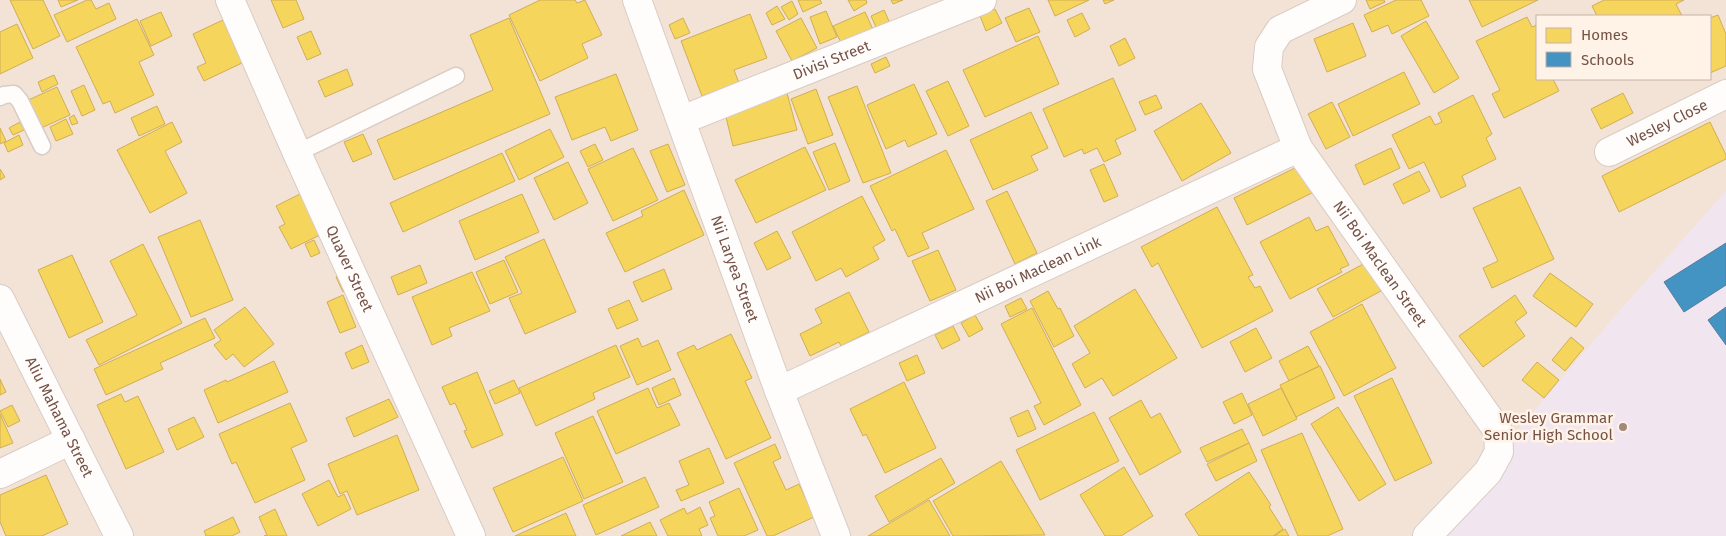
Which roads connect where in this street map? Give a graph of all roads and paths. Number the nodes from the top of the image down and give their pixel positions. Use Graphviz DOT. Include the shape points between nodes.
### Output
graph roads {
  1 [pos="230,0"];
  2 [pos="637,0"];
  3 [pos="982,0"];
  4 [pos="1342,0"];
  5 [pos="456,76"];
  6 [pos="1726,94"];
  7 [pos="0,97"];
  8 [pos="682,120"];
  9 [pos="42,146"];
  10 [pos="1298,148"];
  11 [pos="1609,152"];
  12 [pos="297,153"];
  13 [pos="0,299"];
  14 [pos="779,391"];
  15 [pos="71,440"];
  16 [pos="0,474"];
  17 [pos="119,536"];
  18 [pos="471,536"];
  19 [pos="836,536"];
  20 [pos="1426,536"];
  1 -- 12 [label="street, Quaver Street"];
  2 -- 8 [label="street, Nii Laryea Street"];
  3 -- 8 [label="street, Divisi Street"];
  4 -- 10 [label="street, Nii Boi Maclean Street" via="1280,30 1269,47 1267,69"];
  5 -- 12 [label="lane"];
  6 -- 11 [label="street, Wesley Close"];
  7 -- 9 [label="lane" via="14,94 20,100"];
  8 -- 14 [label="street, Nii Laryea Street"];
  10 -- 14 [label="street, Nii Boi Maclean Link"];
  10 -- 20 [label="street, Nii Boi Maclean Street" via="1498,431 1499,452 1488,472"];
  12 -- 18 [label="street, Quaver Street"];
  13 -- 15 [label="street, Aliu Mahama Street"];
  14 -- 19 [label="street, Nii Laryea Street"];
  15 -- 16 [label="street"];
  15 -- 17 [label="street, Aliu Mahama Street"];
}
